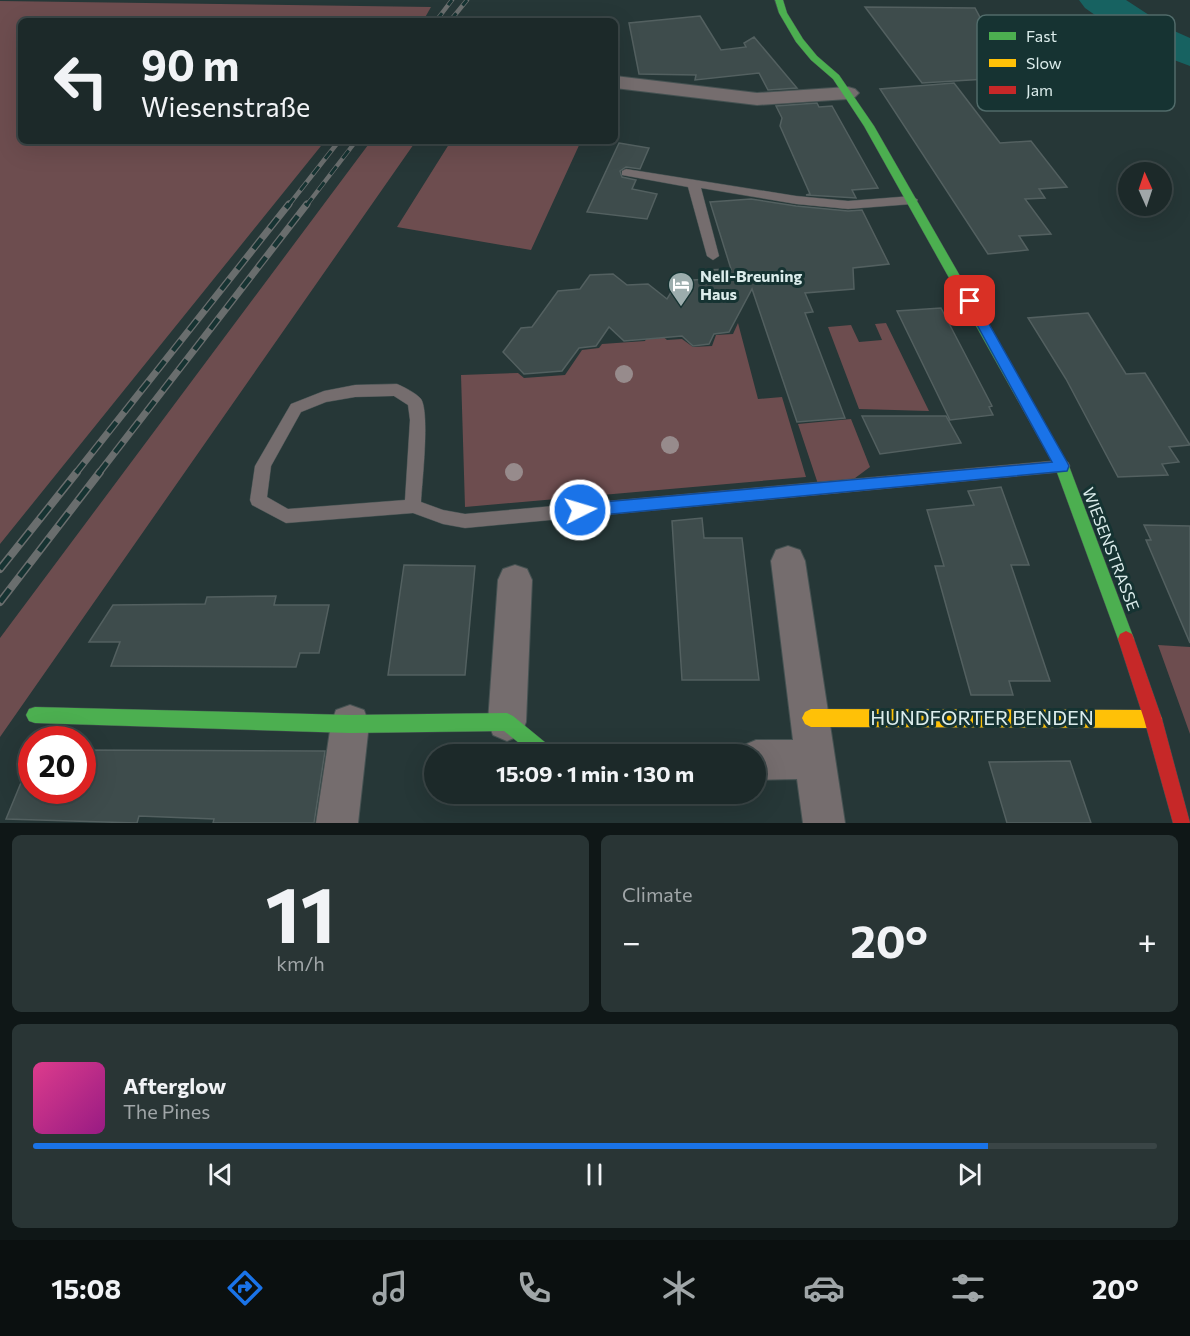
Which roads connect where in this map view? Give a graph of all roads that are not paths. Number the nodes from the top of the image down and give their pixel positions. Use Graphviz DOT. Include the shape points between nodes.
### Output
graph roads {
  1 [pos="779,0"];
  2 [pos="618,82"];
  3 [pos="848,93"];
  4 [pos="626,173"];
  5 [pos="694,184"];
  6 [pos="912,200"];
  7 [pos="713,256"];
  8 [pos="1062,466"];
  9 [pos="413,506"];
  10 [pos="788,561"];
  11 [pos="515,580"];
  12 [pos="35,715"];
  13 [pos="811,718"];
  14 [pos="1153,719"];
  15 [pos="507,722"];
  16 [pos="350,724"];
  17 [pos="534,744"];
  18 [pos="814,759"];
  19 [pos="766,760"];
  20 [pos="337,823"];
  21 [pos="825,823"];
  22 [pos="1182,823"];
  1 -- 3 [label="street, WIESENSTRASSE" via="799,40"];
  2 -- 3 [label="street" via="757,99"];
  3 -- 6 [label="street, WIESENSTRASSE"];
  4 -- 5 [label="lane"];
  5 -- 6 [label="lane" via="848,205"];
  5 -- 7 [label="lane"];
  6 -- 8 [label="street, WIESENSTRASSE"];
  8 -- 9 [label="lane" via="465,521"];
  8 -- 14 [label="street, WIESENSTRASSE"];
  9 -- 9 [label="lane" via="416,402 397,390 355,391 296,408 263,466 258,500 286,516"];
  10 -- 13 [label="street"];
  11 -- 15 [label="street"];
  12 -- 16 [label="street"];
  13 -- 14 [label="street, HUNDFORTER BENDEN"];
  13 -- 18 [label="street"];
  14 -- 22 [label="street, WIESENSTRASSE"];
  15 -- 16 [label="street"];
  15 -- 17 [label="street"];
  16 -- 20 [label="street"];
  18 -- 19 [label="street"];
  18 -- 21 [label="street"];
}
